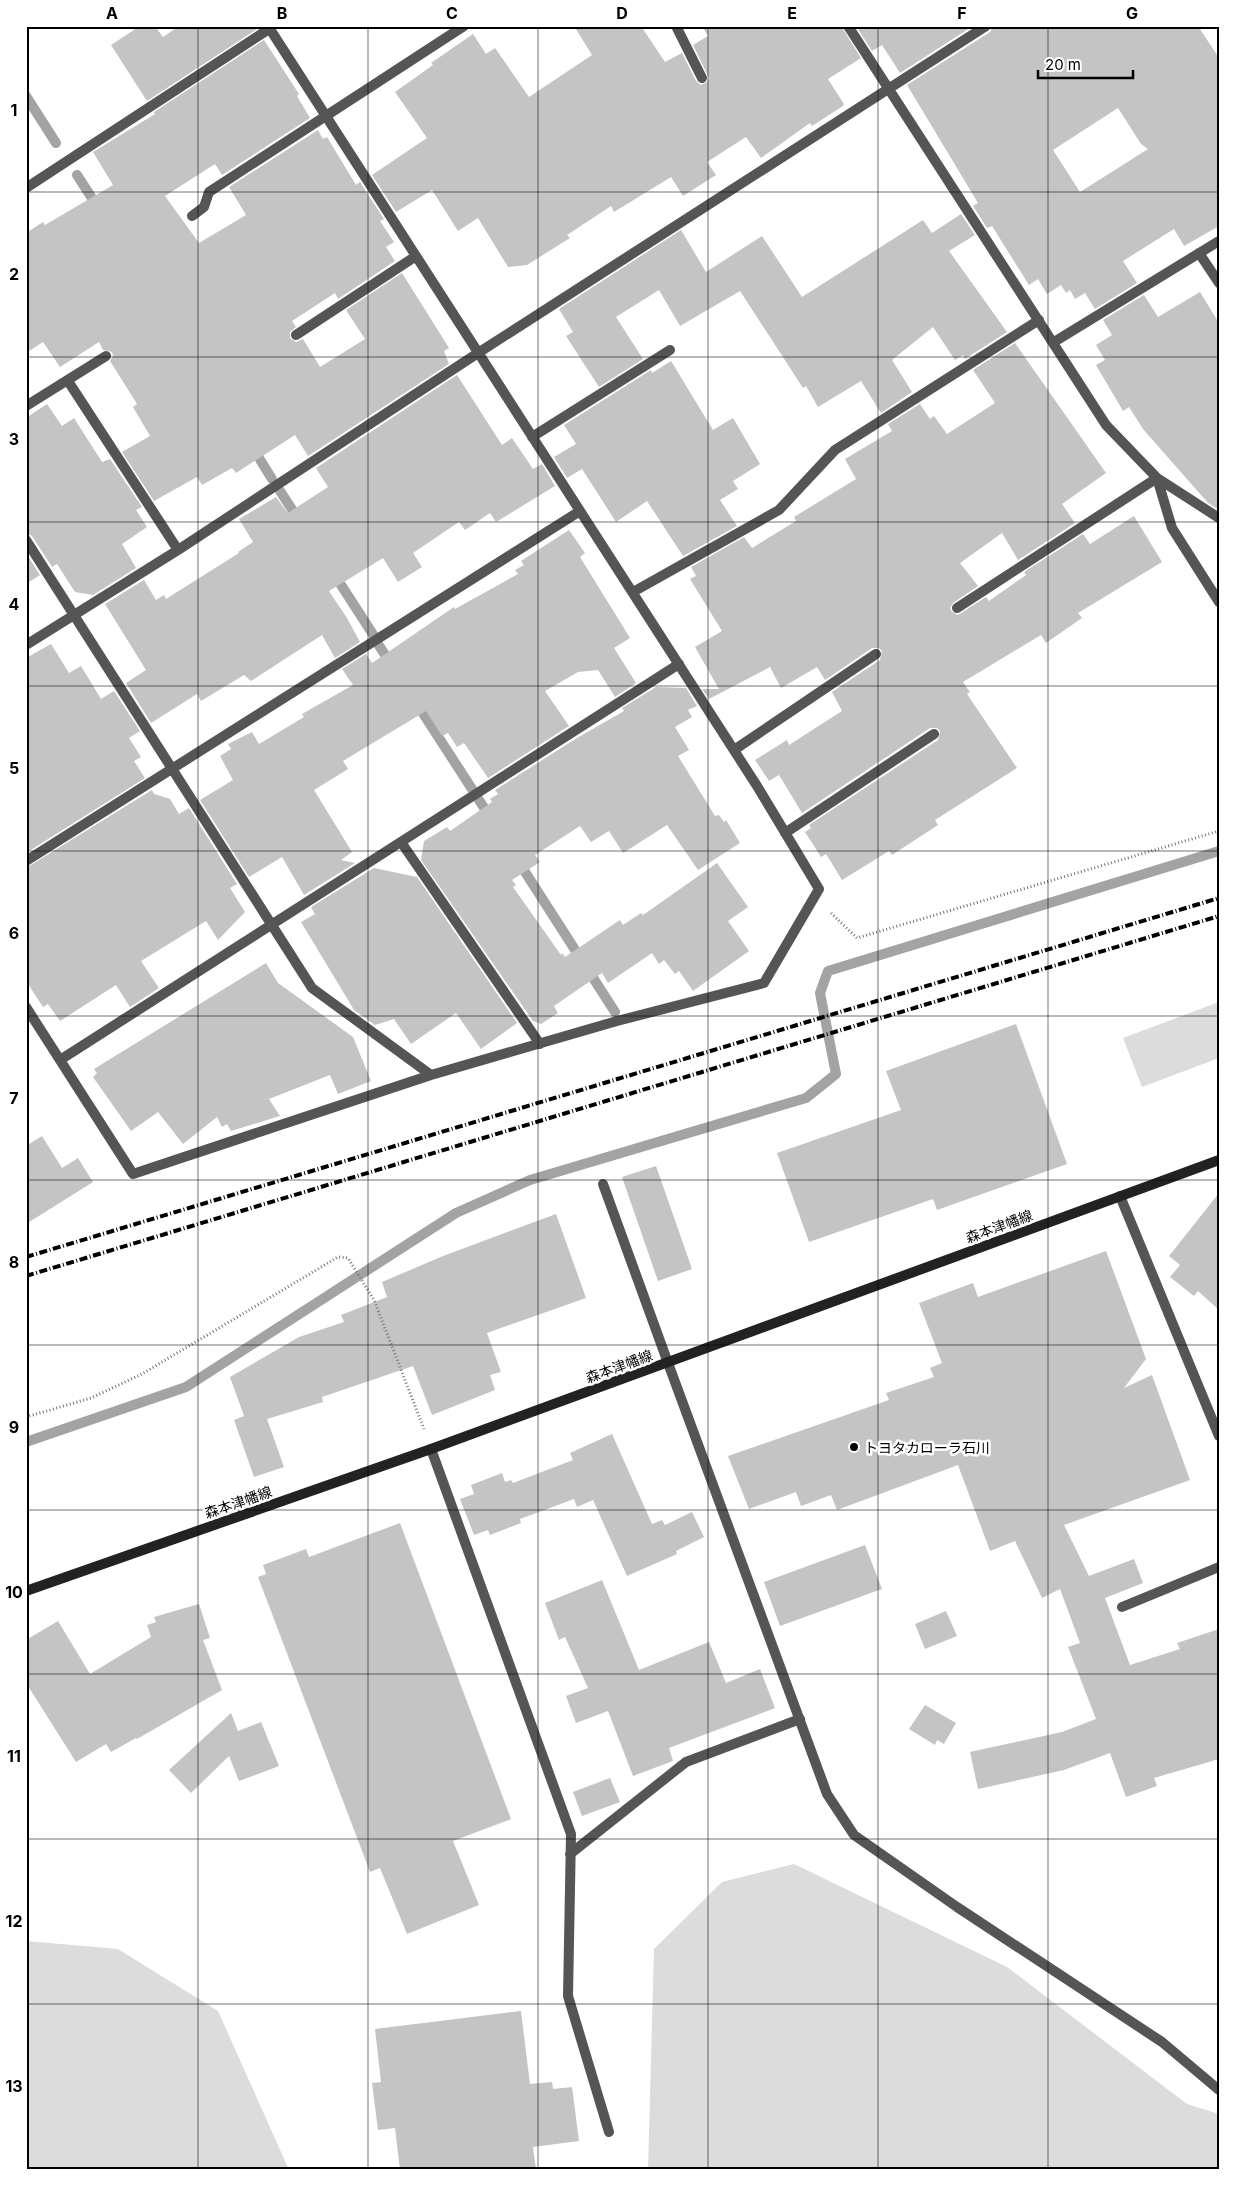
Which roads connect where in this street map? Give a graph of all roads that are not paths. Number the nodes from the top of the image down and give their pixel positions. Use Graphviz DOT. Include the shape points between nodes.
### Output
graph roads {
  1 [pos="464,26"];
  2 [pos="676,26"];
  3 [pos="848,26"];
  4 [pos="986,26"];
  5 [pos="269,27"];
  6 [pos="702,78"];
  7 [pos="887,88"];
  8 [pos="325,115"];
  9 [pos="26,188"];
  10 [pos="192,216"];
  11 [pos="1219,241"];
  12 [pos="1199,253"];
  13 [pos="416,256"];
  14 [pos="1219,282"];
  15 [pos="1038,320"];
  16 [pos="296,335"];
  17 [pos="1054,342"];
  18 [pos="670,350"];
  19 [pos="478,353"];
  20 [pos="106,356"];
  21 [pos="68,381"];
  22 [pos="26,406"];
  23 [pos="532,437"];
  24 [pos="1157,478"];
  25 [pos="580,511"];
  26 [pos="1219,518"];
  27 [pos="26,540"];
  28 [pos="178,550"];
  29 [pos="633,592"];
  30 [pos="1219,602"];
  31 [pos="957,608"];
  32 [pos="73,615"];
  33 [pos="26,645"];
  34 [pos="876,654"];
  35 [pos="678,664"];
  36 [pos="934,734"];
  37 [pos="734,750"];
  38 [pos="173,769"];
  39 [pos="785,833"];
  40 [pos="401,842"];
  41 [pos="26,861"];
  42 [pos="273,925"];
  43 [pos="26,1007"];
  44 [pos="540,1044"];
  45 [pos="60,1060"];
  46 [pos="431,1075"];
  47 [pos="1219,1160"];
  48 [pos="603,1184"];
  49 [pos="1120,1196"];
  50 [pos="668,1363"];
  51 [pos="1219,1436"];
  52 [pos="431,1449"];
  53 [pos="1219,1567"];
  54 [pos="26,1591"];
  55 [pos="1122,1607"];
  56 [pos="800,1719"];
  57 [pos="570,1854"];
  58 [pos="1219,2090"];
  59 [pos="609,2132"];
  1 -- 8 [label="street"];
  2 -- 6 [label="street"];
  3 -- 7 [label="street"];
  4 -- 7 [label="street"];
  5 -- 8 [label="street"];
  5 -- 9 [label="street"];
  7 -- 15 [label="street"];
  7 -- 19 [label="street"];
  8 -- 10 [label="street" via="209,192 204,207"];
  8 -- 13 [label="street"];
  11 -- 12 [label="street"];
  12 -- 14 [label="street"];
  12 -- 17 [label="street"];
  13 -- 16 [label="street"];
  13 -- 19 [label="street"];
  15 -- 17 [label="street"];
  15 -- 29 [label="street" via="835,450 778,510"];
  17 -- 24 [label="street" via="1106,425"];
  18 -- 23 [label="street"];
  19 -- 23 [label="street"];
  19 -- 28 [label="street"];
  20 -- 21 [label="street"];
  21 -- 22 [label="street"];
  21 -- 28 [label="street"];
  23 -- 25 [label="street"];
  24 -- 26 [label="street"];
  24 -- 30 [label="street" via="1172,528"];
  24 -- 31 [label="street"];
  25 -- 29 [label="street"];
  25 -- 38 [label="street"];
  27 -- 32 [label="street"];
  28 -- 32 [label="street"];
  29 -- 35 [label="street"];
  32 -- 33 [label="street"];
  32 -- 38 [label="street"];
  34 -- 37 [label="street"];
  35 -- 37 [label="street"];
  35 -- 40 [label="street"];
  36 -- 39 [label="street"];
  37 -- 39 [label="street"];
  38 -- 41 [label="street"];
  38 -- 42 [label="street"];
  39 -- 44 [label="street" via="819,889 764,983"];
  40 -- 42 [label="street"];
  40 -- 44 [label="street"];
  42 -- 45 [label="street"];
  42 -- 46 [label="street" via="312,988"];
  43 -- 45 [label="street"];
  44 -- 46 [label="street"];
  45 -- 46 [label="street" via="133,1174"];
  47 -- 49 [label="main road, 森本津幡線"];
  48 -- 50 [label="street"];
  49 -- 50 [label="main road, 森本津幡線"];
  49 -- 51 [label="street"];
  50 -- 52 [label="main road, 森本津幡線"];
  50 -- 56 [label="street"];
  52 -- 54 [label="main road, 森本津幡線"];
  52 -- 57 [label="street" via="570,1834"];
  53 -- 55 [label="street"];
  56 -- 57 [label="street" via="686,1762"];
  56 -- 58 [label="street" via="827,1794 854,1835 957,1908 1162,2042"];
  57 -- 59 [label="street" via="568,1996"];
}
